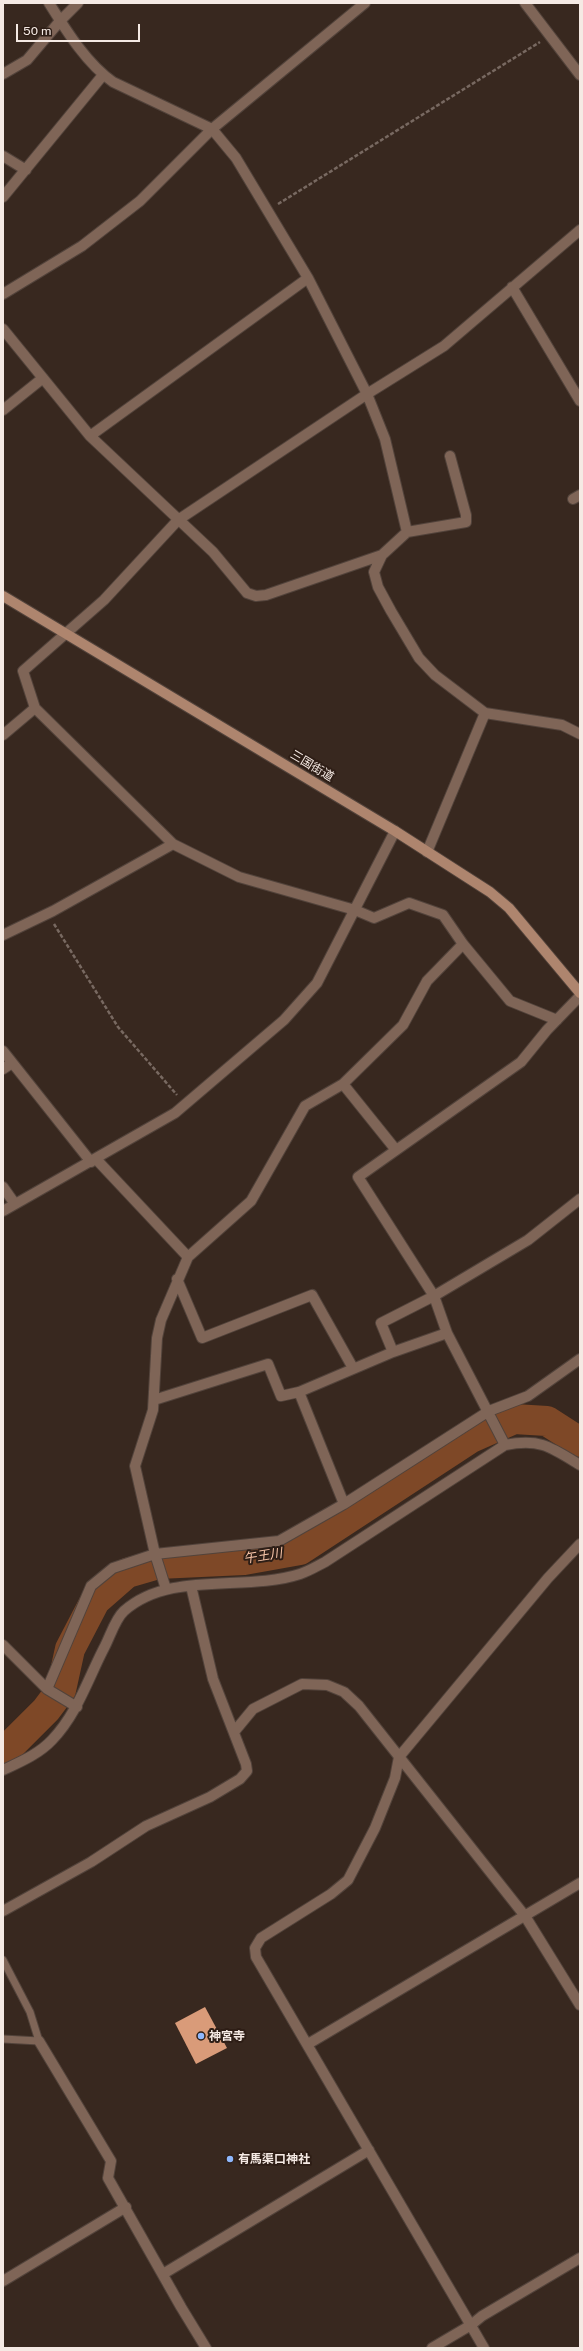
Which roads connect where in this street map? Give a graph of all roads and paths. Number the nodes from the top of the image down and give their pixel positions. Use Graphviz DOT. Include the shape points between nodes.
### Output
graph roads {
  1 [pos="49,3"];
  2 [pos="78,3"];
  3 [pos="365,3"];
  4 [pos="525,3"];
  5 [pos="60,21"];
  6 [pos="550,36"];
  7 [pos="3,74"];
  8 [pos="103,75"];
  9 [pos="580,75"];
  10 [pos="212,129"];
  11 [pos="3,156"];
  12 [pos="26,170"];
  13 [pos="3,197"];
  14 [pos="268,210"];
  15 [pos="580,232"];
  16 [pos="308,278"];
  17 [pos="512,287"];
  18 [pos="3,294"];
  19 [pos="3,329"];
  20 [pos="43,378"];
  21 [pos="368,394"];
  22 [pos="580,401"];
  23 [pos="3,410"];
  24 [pos="90,436"];
  25 [pos="450,456"];
  26 [pos="178,520"];
  27 [pos="408,532"];
  28 [pos="382,555"];
  29 [pos="3,596"];
  30 [pos="66,634"];
  31 [pos="35,708"];
  32 [pos="485,713"];
  33 [pos="580,734"];
  34 [pos="3,735"];
  35 [pos="395,831"];
  36 [pos="173,844"];
  37 [pos="427,852"];
  38 [pos="355,910"];
  39 [pos="47,914"];
  40 [pos="3,935"];
  41 [pos="463,944"];
  42 [pos="580,993"];
  43 [pos="580,996"];
  44 [pos="557,1020"];
  45 [pos="3,1051"];
  46 [pos="12,1063"];
  47 [pos="3,1069"];
  48 [pos="343,1084"];
  49 [pos="185,1105"];
  50 [pos="396,1150"];
  51 [pos="94,1160"];
  52 [pos="3,1187"];
  53 [pos="580,1200"];
  54 [pos="15,1204"];
  55 [pos="3,1211"];
  56 [pos="188,1257"];
  57 [pos="177,1279"];
  58 [pos="434,1296"];
  59 [pos="447,1332"];
  60 [pos="393,1352"];
  61 [pos="580,1359"];
  62 [pos="353,1368"];
  63 [pos="299,1392"];
  64 [pos="154,1400"];
  65 [pos="489,1411"];
  66 [pos="504,1443"];
  67 [pos="580,1465"];
  68 [pos="344,1504"];
  69 [pos="580,1544"];
  70 [pos="155,1554"];
  71 [pos="165,1585"];
  72 [pos="191,1586"];
  73 [pos="3,1645"];
  74 [pos="47,1689"];
  75 [pos="74,1706"];
  76 [pos="234,1732"];
  77 [pos="399,1757"];
  78 [pos="3,1770"];
  79 [pos="580,1883"];
  80 [pos="3,1911"];
  81 [pos="525,1916"];
  82 [pos="3,1960"];
  83 [pos="580,2005"];
  84 [pos="3,2039"];
  85 [pos="39,2041"];
  86 [pos="308,2044"];
  87 [pos="369,2150"];
  88 [pos="126,2207"];
  89 [pos="580,2258"];
  90 [pos="163,2274"];
  91 [pos="3,2281"];
  92 [pos="471,2325"];
  93 [pos="206,2348"];
  94 [pos="432,2348"];
  95 [pos="484,2348"];
  1 -- 5 [label="street"];
  2 -- 5 [label="street"];
  3 -- 10 [label="street"];
  4 -- 6 [label="street"];
  5 -- 7 [label="street" via="27,60"];
  5 -- 8 [label="street"];
  6 -- 9 [label="street"];
  6 -- 14 [label="path"];
  8 -- 10 [label="street" via="112,82"];
  8 -- 12 [label="street"];
  10 -- 14 [label="street" via="236,158"];
  10 -- 18 [label="street" via="140,201 82,246"];
  11 -- 12 [label="street"];
  12 -- 13 [label="street"];
  14 -- 16 [label="street"];
  15 -- 17 [label="street"];
  16 -- 21 [label="street"];
  16 -- 24 [label="street"];
  17 -- 21 [label="street" via="444,346"];
  17 -- 22 [label="street"];
  19 -- 20 [label="street"];
  20 -- 23 [label="street"];
  20 -- 24 [label="street"];
  21 -- 26 [label="street"];
  21 -- 27 [label="street" via="385,439"];
  24 -- 26 [label="street"];
  25 -- 27 [label="street" via="466,522"];
  26 -- 28 [label="street" via="213,552 247,593 256,596 266,595"];
  26 -- 30 [label="street" via="104,600"];
  27 -- 28 [label="street"];
  28 -- 32 [label="street" via="374,572 378,587 419,658 435,675"];
  29 -- 30 [label="street, 三国街道"];
  30 -- 31 [label="street" via="23,671"];
  30 -- 35 [label="street, 三国街道"];
  31 -- 34 [label="street"];
  31 -- 36 [label="street"];
  32 -- 33 [label="street" via="562,725"];
  32 -- 37 [label="street"];
  35 -- 37 [label="street, 三国街道"];
  35 -- 38 [label="street"];
  36 -- 38 [label="street" via="239,877"];
  36 -- 39 [label="street"];
  37 -- 42 [label="street, 三国街道" via="490,892 509,908"];
  38 -- 41 [label="street" via="374,918 409,904 443,915"];
  38 -- 49 [label="street" via="317,983 284,1020"];
  39 -- 40 [label="street"];
  39 -- 49 [label="path" via="118,1027"];
  41 -- 44 [label="street" via="510,1001"];
  41 -- 48 [label="street" via="427,982 403,1025"];
  43 -- 44 [label="street"];
  44 -- 50 [label="street" via="521,1062"];
  45 -- 46 [label="street"];
  46 -- 47 [label="street"];
  46 -- 51 [label="street"];
  48 -- 50 [label="street"];
  48 -- 56 [label="street" via="305,1106 251,1201"];
  49 -- 51 [label="street"];
  50 -- 58 [label="street" via="358,1177"];
  51 -- 54 [label="street"];
  51 -- 56 [label="street"];
  52 -- 54 [label="street"];
  53 -- 58 [label="street" via="528,1240"];
  54 -- 55 [label="street"];
  56 -- 57 [label="street"];
  57 -- 62 [label="street" via="202,1338 312,1295"];
  57 -- 64 [label="street" via="157,1338"];
  58 -- 59 [label="street"];
  58 -- 60 [label="street" via="381,1323"];
  59 -- 60 [label="street"];
  59 -- 65 [label="street"];
  60 -- 62 [label="street"];
  61 -- 65 [label="street" via="528,1396"];
  62 -- 63 [label="street"];
  63 -- 64 [label="street" via="281,1396 268,1364"];
  63 -- 68 [label="street"];
  64 -- 70 [label="street" via="134,1466"];
  65 -- 66 [label="street"];
  65 -- 68 [label="street"];
  66 -- 67 [label="street" via="525,1441 549,1446"];
  66 -- 72 [label="street" via="325,1562 300,1574 264,1580"];
  68 -- 70 [label="street" via="279,1540"];
  69 -- 77 [label="street" via="548,1578"];
  70 -- 71 [label="street"];
  70 -- 74 [label="street" via="113,1568 91,1586"];
  71 -- 72 [label="street"];
  71 -- 75 [label="street" via="123,1612"];
  72 -- 76 [label="street" via="213,1679"];
  73 -- 74 [label="street"];
  74 -- 75 [label="street"];
  75 -- 78 [label="street" via="52,1741 35,1754"];
  76 -- 77 [label="street" via="253,1709 302,1684 327,1685 344,1692 359,1706"];
  76 -- 80 [label="street" via="247,1771 240,1779 210,1797 146,1826 91,1862"];
  77 -- 81 [label="street"];
  77 -- 86 [label="street" via="395,1778 376,1828 348,1880 331,1894 261,1938 255,1948 256,1957"];
  79 -- 81 [label="street"];
  81 -- 83 [label="street"];
  81 -- 86 [label="street"];
  82 -- 85 [label="lane" via="30,2012"];
  84 -- 85 [label="lane"];
  85 -- 88 [label="street" via="111,2161 108,2178"];
  86 -- 87 [label="street"];
  87 -- 90 [label="street"];
  87 -- 92 [label="street"];
  88 -- 90 [label="street"];
  88 -- 91 [label="street"];
  89 -- 92 [label="street"];
  90 -- 93 [label="street"];
  92 -- 94 [label="street"];
  92 -- 95 [label="street"];
}
